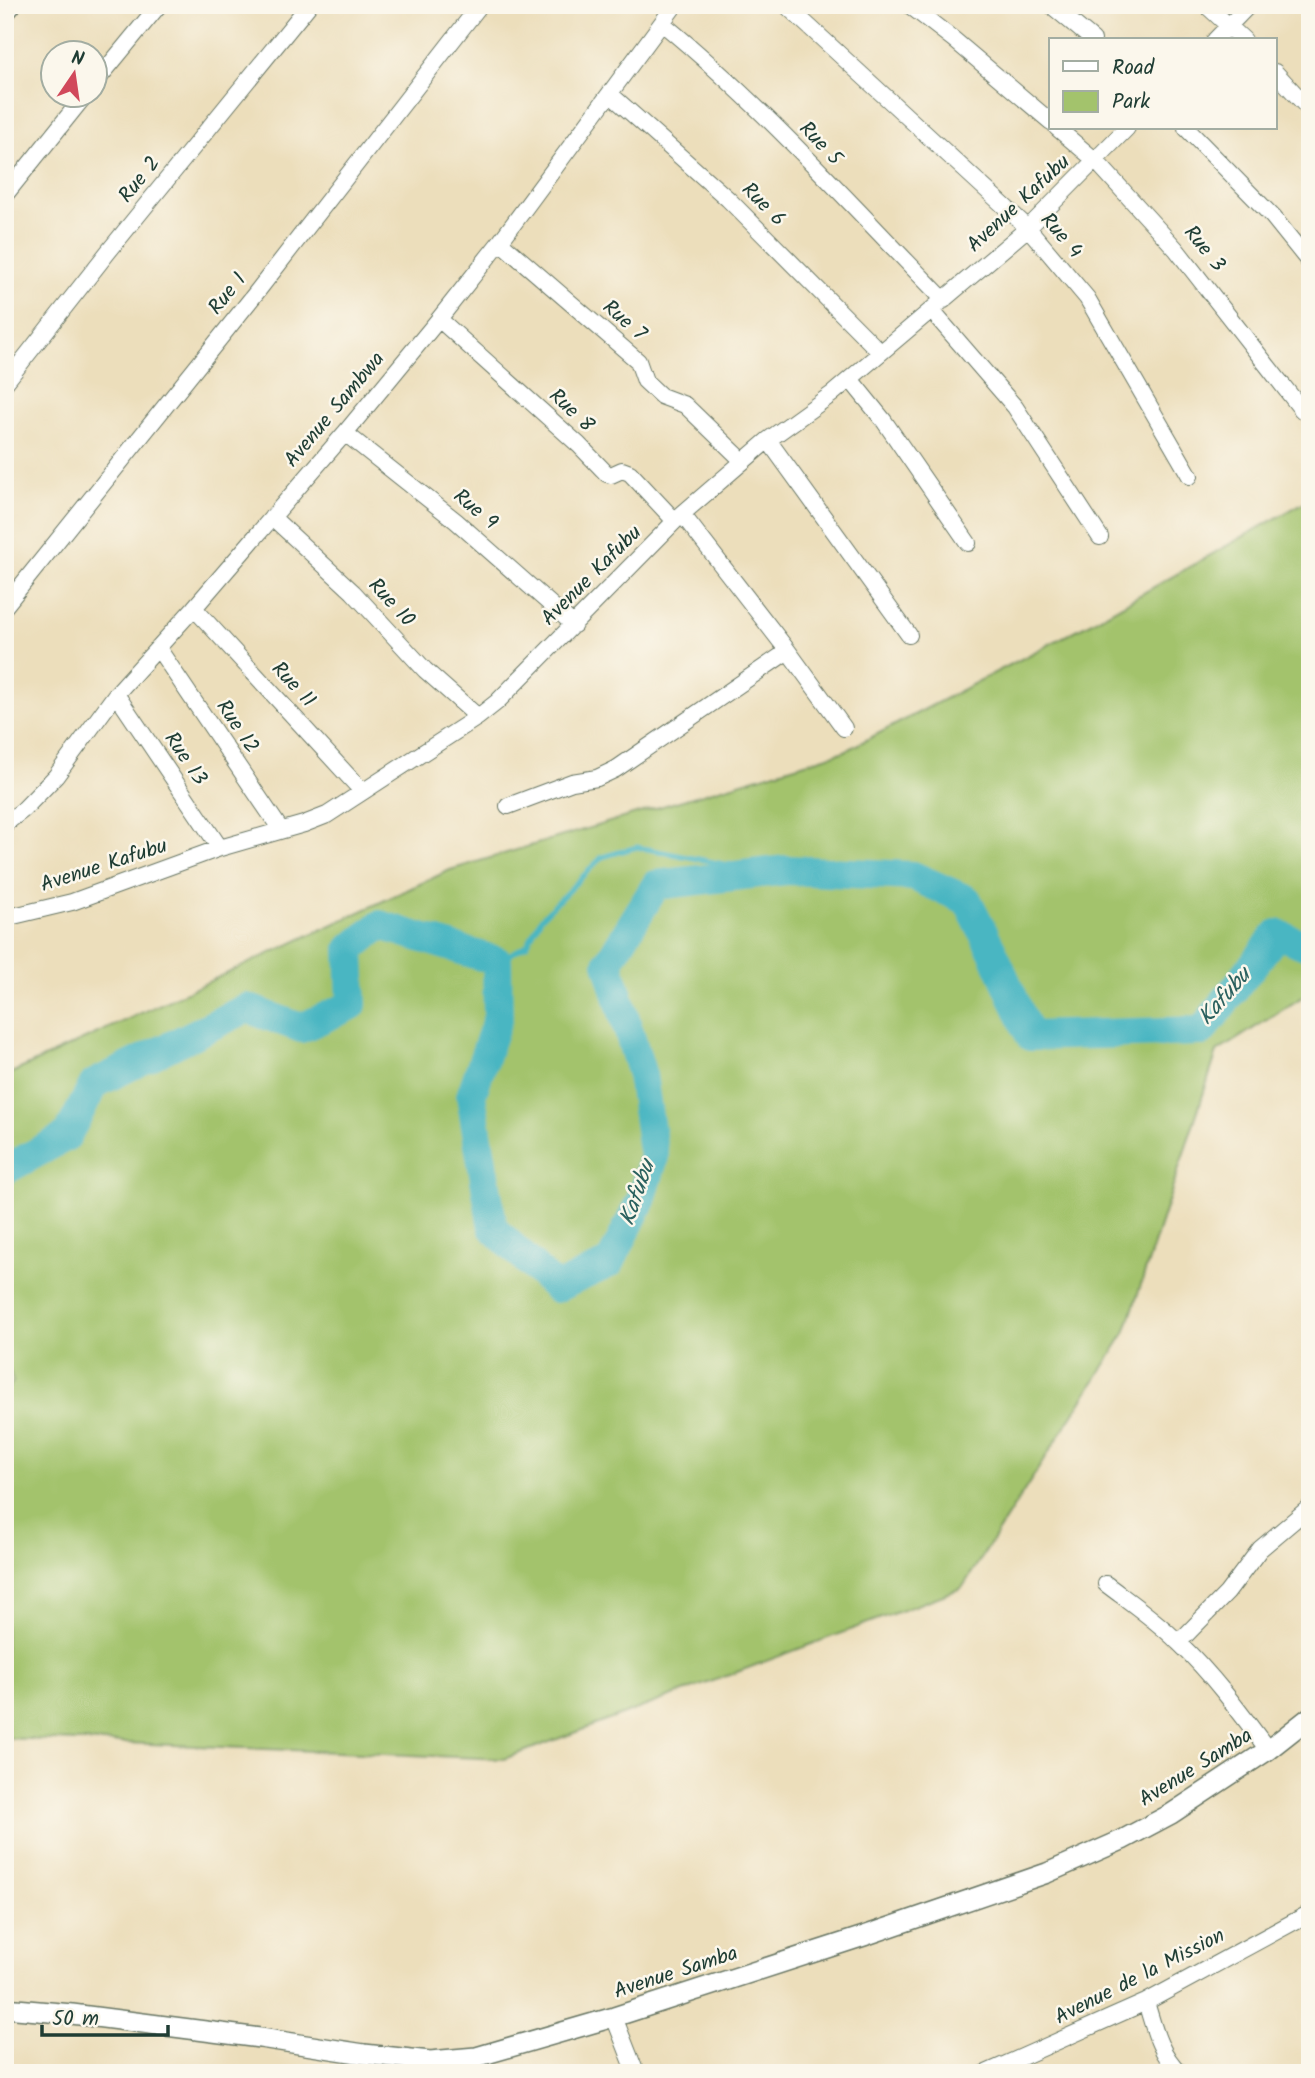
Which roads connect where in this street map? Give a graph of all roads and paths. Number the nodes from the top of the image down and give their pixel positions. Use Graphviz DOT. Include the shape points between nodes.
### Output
graph roads {
  1 [pos="11,5"];
  2 [pos="159,5"];
  3 [pos="309,5"];
  4 [pos="480,5"];
  5 [pos="675,5"];
  6 [pos="909,5"];
  7 [pos="1051,5"];
  8 [pos="1206,5"];
  9 [pos="1249,5"];
  10 [pos="789,8"];
  11 [pos="5,12"];
  12 [pos="662,23"];
  13 [pos="1229,27"];
  14 [pos="1091,38"];
  15 [pos="1217,38"];
  16 [pos="1242,38"];
  17 [pos="108,68"];
  18 [pos="1276,73"];
  19 [pos="610,94"];
  20 [pos="75,108"];
  21 [pos="1310,110"];
  22 [pos="1049,120"];
  23 [pos="1060,130"];
  24 [pos="1125,130"];
  25 [pos="1188,130"];
  26 [pos="1096,160"];
  27 [pos="5,195"];
  28 [pos="1028,228"];
  29 [pos="500,242"];
  30 [pos="1310,263"];
  31 [pos="937,305"];
  32 [pos="439,319"];
  33 [pos="880,352"];
  34 [pos="850,379"];
  35 [pos="5,383"];
  36 [pos="1302,411"];
  37 [pos="345,433"];
  38 [pos="768,440"];
  39 [pos="743,461"];
  40 [pos="1190,476"];
  41 [pos="272,517"];
  42 [pos="679,517"];
  43 [pos="1100,537"];
  44 [pos="968,543"];
  45 [pos="5,606"];
  46 [pos="194,608"];
  47 [pos="574,625"];
  48 [pos="909,635"];
  49 [pos="158,648"];
  50 [pos="788,651"];
  51 [pos="116,694"];
  52 [pos="478,717"];
  53 [pos="844,728"];
  54 [pos="362,791"];
  55 [pos="508,806"];
  56 [pos="5,824"];
  57 [pos="282,830"];
  58 [pos="220,848"];
  59 [pos="5,918"];
  60 [pos="1310,1507"];
  61 [pos="1106,1584"];
  62 [pos="1179,1642"];
  63 [pos="1310,1717"];
  64 [pos="1268,1750"];
  65 [pos="1310,1913"];
  66 [pos="1146,2002"];
  67 [pos="5,2008"];
  68 [pos="614,2017"];
  69 [pos="636,2073"];
  70 [pos="986,2073"];
  71 [pos="1180,2073"];
  1 -- 11 [label="street"];
  2 -- 17 [label="street"];
  3 -- 35 [label="street, Rue 2"];
  4 -- 45 [label="street, Rue 1"];
  5 -- 12 [label="street, Avenue Sambwa"];
  6 -- 22 [label="street"];
  7 -- 14 [label="street"];
  8 -- 13 [label="street"];
  9 -- 13 [label="street"];
  10 -- 28 [label="street, Rue 4"];
  12 -- 19 [label="street, Avenue Sambwa"];
  12 -- 31 [label="street, Rue 5" via="765,118"];
  13 -- 15 [label="street"];
  13 -- 16 [label="street"];
  18 -- 21 [label="street"];
  19 -- 29 [label="street, Avenue Sambwa"];
  19 -- 33 [label="street, Rue 6" via="728,199"];
  20 -- 27 [label="street"];
  23 -- 26 [label="street, Rue 3"];
  24 -- 26 [label="street, Avenue Kafubu"];
  25 -- 30 [label="street" via="1273,217"];
  26 -- 28 [label="street, Avenue Kafubu"];
  26 -- 36 [label="street, Rue 3" via="1176,249"];
  28 -- 31 [label="street, Avenue Kafubu"];
  28 -- 40 [label="street, Rue 4" via="1087,298"];
  29 -- 32 [label="street, Avenue Sambwa"];
  29 -- 39 [label="street, Rue 7" via="638,361 645,381 661,396 685,405"];
  31 -- 33 [label="street, Avenue Kafubu"];
  31 -- 43 [label="street, Rue 5" via="1014,407"];
  32 -- 37 [label="street, Avenue Sambwa"];
  32 -- 42 [label="street, Rue 8" via="607,474 630,473"];
  33 -- 34 [label="street, Avenue Kafubu"];
  34 -- 38 [label="street, Avenue Kafubu"];
  34 -- 44 [label="street"];
  37 -- 41 [label="street, Avenue Sambwa"];
  37 -- 47 [label="street, Rue 9" via="457,522"];
  38 -- 39 [label="street, Avenue Kafubu"];
  38 -- 48 [label="street"];
  39 -- 42 [label="street, Avenue Kafubu"];
  41 -- 46 [label="street, Avenue Sambwa"];
  41 -- 52 [label="street, Rue 10"];
  42 -- 47 [label="street, Avenue Kafubu"];
  42 -- 50 [label="street, Rue 8"];
  46 -- 49 [label="street, Avenue Sambwa"];
  46 -- 54 [label="street, Rue 11"];
  47 -- 52 [label="street, Avenue Kafubu"];
  49 -- 51 [label="street, Avenue Sambwa"];
  49 -- 57 [label="street, Rue 12"];
  50 -- 53 [label="street, Rue 8"];
  50 -- 55 [label="street" via="616,769"];
  51 -- 56 [label="street, Avenue Sambwa" via="56,776"];
  51 -- 58 [label="street, Rue 13"];
  52 -- 54 [label="street, Avenue Kafubu"];
  54 -- 57 [label="street, Avenue Kafubu" via="327,815"];
  57 -- 58 [label="street, Avenue Kafubu"];
  58 -- 59 [label="street, Avenue Kafubu" via="72,902"];
  60 -- 62 [label="street" via="1260,1549 1227,1593"];
  61 -- 62 [label="street"];
  62 -- 64 [label="street"];
  63 -- 64 [label="street, Avenue Samba"];
  64 -- 68 [label="street, Avenue Samba" via="1171,1814 1047,1872"];
  65 -- 66 [label="street, Avenue de la Mission"];
  66 -- 70 [label="street, Avenue de la Mission"];
  66 -- 71 [label="street" via="1161,2049"];
  67 -- 68 [label="street, Avenue Samba" via="430,2061 476,2057"];
  68 -- 69 [label="street"];
}
